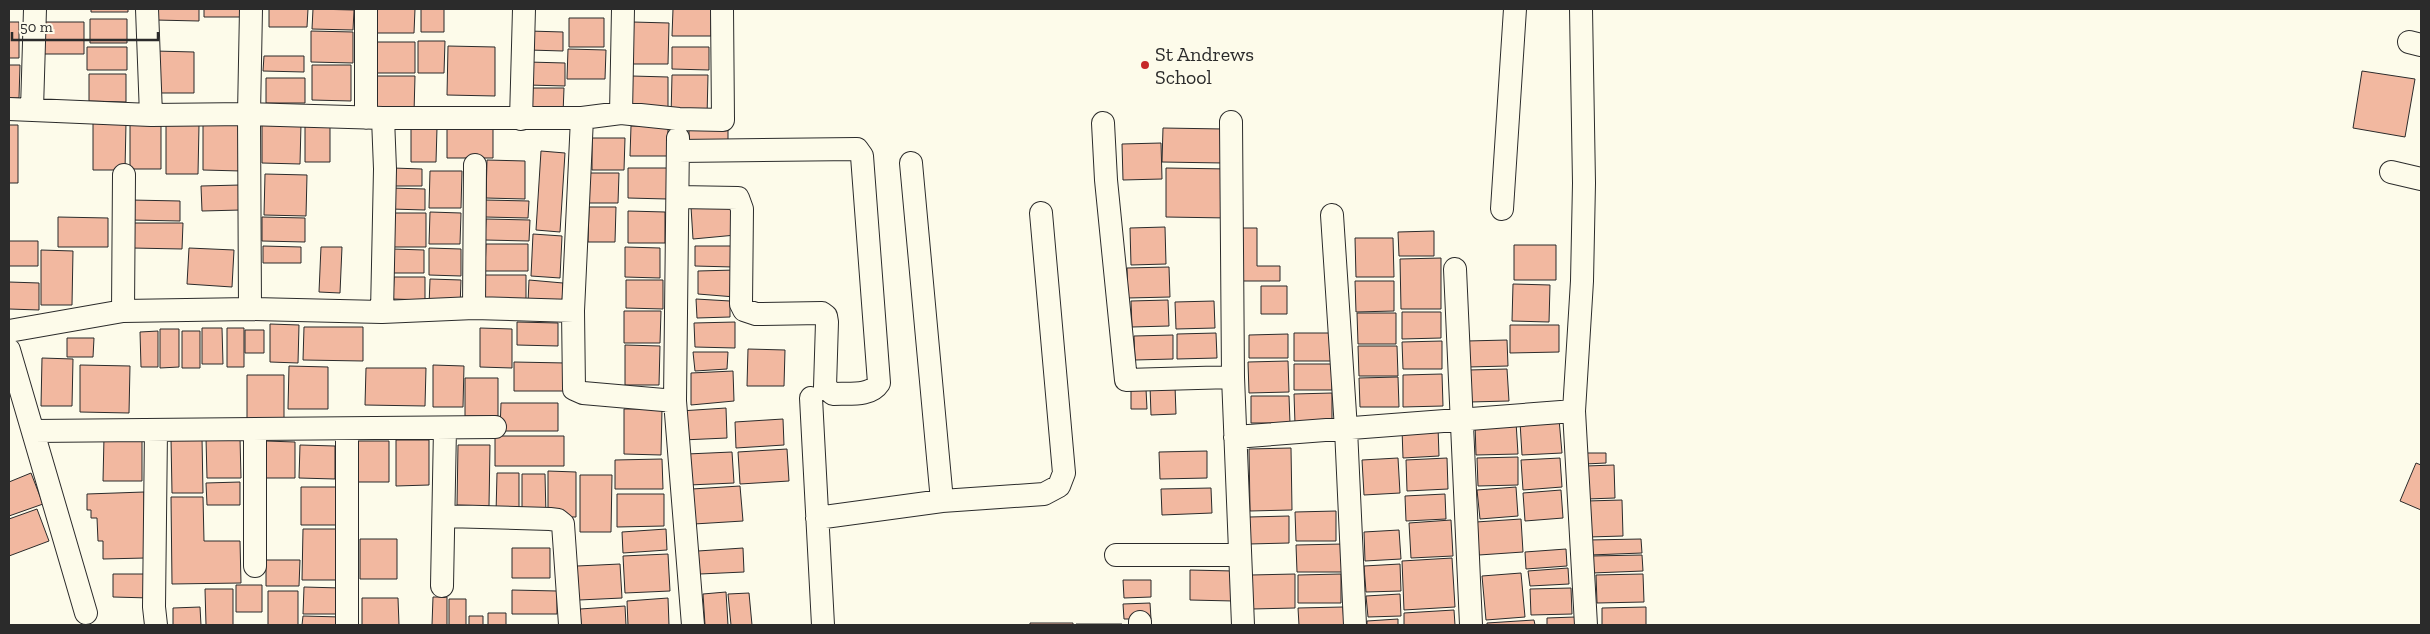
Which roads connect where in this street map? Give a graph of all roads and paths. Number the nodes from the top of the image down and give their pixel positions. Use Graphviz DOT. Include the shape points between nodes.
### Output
graph roads {
  1 [pos="35,9"];
  2 [pos="147,9"];
  3 [pos="251,9"];
  4 [pos="366,9"];
  5 [pos="524,9"];
  6 [pos="623,9"];
  7 [pos="722,9"];
  8 [pos="1515,9"];
  9 [pos="1581,9"];
  10 [pos="9,109"];
  11 [pos="32,109"];
  12 [pos="620,113"];
  13 [pos="249,114"];
  14 [pos="151,115"];
  15 [pos="374,118"];
  16 [pos="582,118"];
  17 [pos="522,119"];
  18 [pos="679,119"];
  19 [pos="1231,122"];
  20 [pos="1103,123"];
  21 [pos="678,151"];
  22 [pos="911,163"];
  23 [pos="475,165"];
  24 [pos="2391,172"];
  25 [pos="124,175"];
  26 [pos="2421,179"];
  27 [pos="678,197"];
  28 [pos="1502,209"];
  29 [pos="1041,213"];
  30 [pos="1332,215"];
  31 [pos="1455,270"];
  32 [pos="474,308"];
  33 [pos="250,309"];
  34 [pos="123,311"];
  35 [pos="573,311"];
  36 [pos="382,312"];
  37 [pos="9,331"];
  38 [pos="9,350"];
  39 [pos="1233,377"];
  40 [pos="811,398"];
  41 [pos="675,400"];
  42 [pos="1574,411"];
  43 [pos="1462,420"];
  44 [pos="495,427"];
  45 [pos="445,428"];
  46 [pos="347,429"];
  47 [pos="1346,429"];
  48 [pos="156,430"];
  49 [pos="255,430"];
  50 [pos="34,431"];
  51 [pos="1235,437"];
  52 [pos="942,501"];
  53 [pos="444,516"];
  54 [pos="817,518"];
  55 [pos="1116,555"];
  56 [pos="1240,555"];
  57 [pos="255,566"];
  58 [pos="442,586"];
  59 [pos="86,613"];
  60 [pos="156,625"];
  61 [pos="347,625"];
  62 [pos="570,625"];
  63 [pos="693,625"];
  64 [pos="823,625"];
  65 [pos="1243,625"];
  66 [pos="1355,625"];
  67 [pos="1471,625"];
  68 [pos="1586,625"];
  1 -- 11 [label="street"];
  2 -- 14 [label="street"];
  3 -- 13 [label="street"];
  4 -- 15 [label="street"];
  5 -- 17 [label="street"];
  6 -- 12 [label="street"];
  7 -- 18 [label="street" via="723,120"];
  8 -- 28 [label="street"];
  9 -- 42 [label="street" via="1582,282"];
  10 -- 11 [label="street"];
  11 -- 14 [label="street"];
  12 -- 16 [label="street"];
  12 -- 18 [label="street"];
  13 -- 14 [label="street"];
  13 -- 15 [label="street"];
  13 -- 33 [label="street"];
  15 -- 17 [label="street"];
  15 -- 36 [label="street" via="385,170"];
  16 -- 17 [label="street"];
  16 -- 35 [label="street"];
  18 -- 21 [label="street"];
  19 -- 39 [label="street"];
  20 -- 39 [label="street" via="1126,380"];
  21 -- 27 [label="street"];
  21 -- 27 [label="street" via="857,149 862,156 879,383 876,388 870,392 833,394 825,387 827,322 822,313 756,314 744,310 741,304 742,209 738,198"];
  22 -- 52 [label="street"];
  23 -- 32 [label="street"];
  24 -- 26 [label="street"];
  25 -- 34 [label="street"];
  27 -- 41 [label="street"];
  29 -- 52 [label="street" via="1064,473 1059,486 1044,494"];
  30 -- 47 [label="street"];
  31 -- 43 [label="street"];
  32 -- 35 [label="street"];
  32 -- 36 [label="street"];
  33 -- 34 [label="street"];
  33 -- 36 [label="street"];
  34 -- 37 [label="street"];
  35 -- 41 [label="street" via="574,389 578,392"];
  38 -- 50 [label="street"];
  39 -- 51 [label="street"];
  40 -- 54 [label="street"];
  41 -- 63 [label="street"];
  42 -- 43 [label="street"];
  42 -- 68 [label="street"];
  43 -- 47 [label="street"];
  43 -- 67 [label="street"];
  44 -- 45 [label="street"];
  45 -- 46 [label="street"];
  45 -- 53 [label="street"];
  46 -- 49 [label="street"];
  46 -- 61 [label="street"];
  47 -- 51 [label="street"];
  47 -- 66 [label="street"];
  48 -- 49 [label="street"];
  48 -- 50 [label="street"];
  48 -- 60 [label="street"];
  49 -- 57 [label="street"];
  50 -- 59 [label="street"];
  51 -- 56 [label="street"];
  52 -- 54 [label="street"];
  53 -- 58 [label="street"];
  53 -- 62 [label="street" via="544,519 558,520 563,524"];
  54 -- 64 [label="street"];
  55 -- 56 [label="street"];
  56 -- 65 [label="street"];
}
